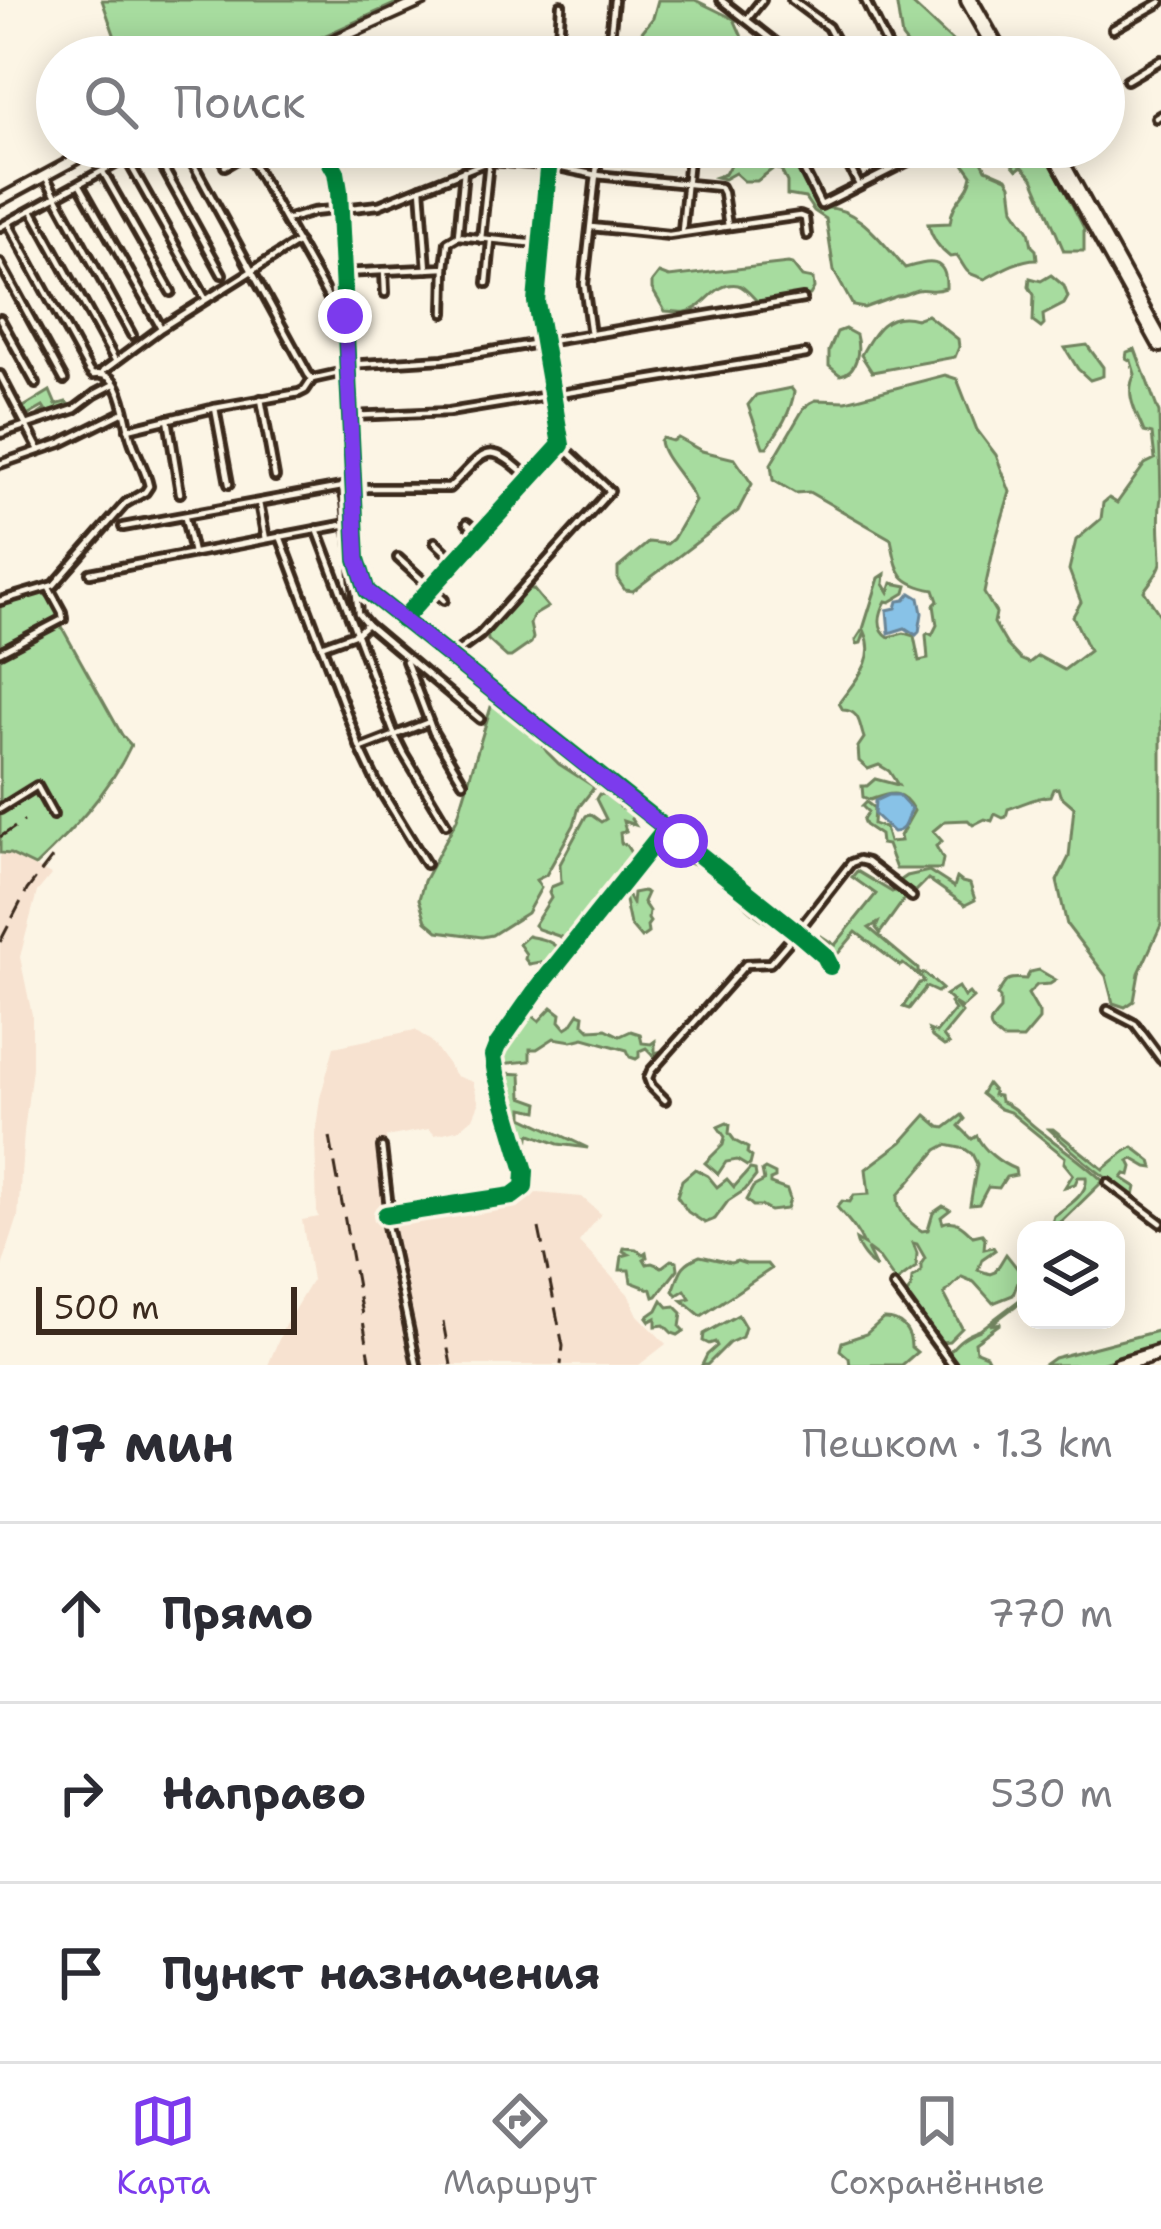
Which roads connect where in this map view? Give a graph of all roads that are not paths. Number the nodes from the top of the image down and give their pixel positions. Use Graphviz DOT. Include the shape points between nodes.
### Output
graph roads {
  1 [pos="424,0"];
  2 [pos="614,0"];
  3 [pos="722,0"];
  4 [pos="762,0"];
  5 [pos="865,0"];
  6 [pos="970,0"];
  7 [pos="798,2"];
  8 [pos="1161,2"];
  9 [pos="561,5"];
  10 [pos="746,20"];
  11 [pos="1113,29"];
  12 [pos="344,36"];
  13 [pos="559,36"];
  14 [pos="610,36"];
  15 [pos="767,36"];
  16 [pos="833,36"];
  17 [pos="881,36"];
  18 [pos="990,36"];
  19 [pos="1161,60"];
  20 [pos="1127,80"];
  21 [pos="60,168"];
  22 [pos="109,168"];
  23 [pos="132,168"];
  24 [pos="161,168"];
  25 [pos="196,168"];
  26 [pos="256,168"];
  27 [pos="334,168"];
  28 [pos="470,168"];
  29 [pos="488,168"];
  30 [pos="548,168"];
  31 [pos="562,168"];
  32 [pos="597,168"];
  33 [pos="688,168"];
  34 [pos="802,168"];
  35 [pos="851,168"];
  36 [pos="892,168"];
  37 [pos="1064,168"];
  38 [pos="464,170"];
  39 [pos="103,171"];
  40 [pos="596,175"];
  41 [pos="45,176"];
  42 [pos="686,184"];
  43 [pos="80,185"];
  44 [pos="860,185"];
  45 [pos="422,188"];
  46 [pos="56,197"];
  47 [pos="0,200"];
  48 [pos="339,209"];
  49 [pos="32,211"];
  50 [pos="286,220"];
  51 [pos="8,223"];
  52 [pos="728,226"];
  53 [pos="0,227"];
  54 [pos="591,227"];
  55 [pos="682,233"];
  56 [pos="808,235"];
  57 [pos="458,236"];
  58 [pos="481,239"];
  59 [pos="491,241"];
  60 [pos="298,242"];
  61 [pos="540,244"];
  62 [pos="0,263"];
  63 [pos="445,268"];
  64 [pos="428,269"];
  65 [pos="252,271"];
  66 [pos="384,271"];
  67 [pos="344,273"];
  68 [pos="222,274"];
  69 [pos="487,283"];
  70 [pos="171,292"];
  71 [pos="385,293"];
  72 [pos="205,298"];
  73 [pos="803,299"];
  74 [pos="336,311"];
  75 [pos="444,313"];
  76 [pos="0,320"];
  77 [pos="160,328"];
  78 [pos="132,335"];
  79 [pos="592,335"];
  80 [pos="543,344"];
  81 [pos="1161,344"];
  82 [pos="806,354"];
  83 [pos="115,360"];
  84 [pos="348,368"];
  85 [pos="101,373"];
  86 [pos="0,375"];
  87 [pos="312,379"];
  88 [pos="64,380"];
  89 [pos="36,384"];
  90 [pos="115,384"];
  91 [pos="552,396"];
  92 [pos="261,399"];
  93 [pos="215,408"];
  94 [pos="124,412"];
  95 [pos="350,416"];
  96 [pos="168,419"];
  97 [pos="27,426"];
  98 [pos="128,429"];
  99 [pos="0,434"];
  100 [pos="561,445"];
  101 [pos="39,450"];
  102 [pos="0,464"];
  103 [pos="275,477"];
  104 [pos="529,478"];
  105 [pos="229,484"];
  106 [pos="353,488"];
  107 [pos="180,493"];
  108 [pos="258,501"];
  109 [pos="184,515"];
  110 [pos="467,523"];
  111 [pos="347,524"];
  112 [pos="123,527"];
  113 [pos="317,529"];
  114 [pos="480,534"];
  115 [pos="280,536"];
  116 [pos="266,539"];
  117 [pos="434,542"];
  118 [pos="193,553"];
  119 [pos="398,558"];
  120 [pos="455,561"];
  121 [pos="90,573"];
  122 [pos="49,588"];
  123 [pos="431,588"];
  124 [pos="367,591"];
  125 [pos="355,596"];
  126 [pos="444,600"];
  127 [pos="0,601"];
  128 [pos="402,620"];
  129 [pos="367,624"];
  130 [pos="357,633"];
  131 [pos="321,646"];
  132 [pos="0,652"];
  133 [pos="404,655"];
  134 [pos="450,657"];
  135 [pos="479,719"];
  136 [pos="429,722"];
  137 [pos="395,736"];
  138 [pos="360,748"];
  139 [pos="463,782"];
  140 [pos="0,809"];
  141 [pos="52,815"];
  142 [pos="446,824"];
  143 [pos="665,829"];
  144 [pos="426,864"];
  145 [pos="912,897"];
  146 [pos="797,932"];
  147 [pos="830,966"];
  148 [pos="1108,1010"];
  149 [pos="1160,1054"];
  150 [pos="665,1100"];
  151 [pos="382,1147"];
  152 [pos="1108,1183"];
  153 [pos="485,1199"];
  154 [pos="488,1211"];
  155 [pos="386,1215"];
  156 [pos="1161,1223"];
  157 [pos="894,1286"];
  158 [pos="1161,1355"];
  159 [pos="417,1365"];
  160 [pos="952,1365"];
  161 [pos="1119,1365"];
  162 [pos="1137,1365"];
  1 -- 12 [label="street"];
  2 -- 14 [label="street"];
  3 -- 10 [label="street"];
  4 -- 10 [label="street"];
  5 -- 17 [label="street"];
  6 -- 18 [label="highway"];
  7 -- 16 [label="street"];
  8 -- 11 [label="street"];
  9 -- 13 [label="street"];
  10 -- 15 [label="street"];
  19 -- 20 [label="street"];
  21 -- 41 [label="street"];
  22 -- 39 [label="street"];
  23 -- 72 [label="street"];
  24 -- 68 [label="street"];
  25 -- 65 [label="street"];
  26 -- 50 [label="street"];
  27 -- 48 [label="street"];
  28 -- 38 [label="street"];
  29 -- 58 [label="street"];
  30 -- 61 [label="street"];
  31 -- 40 [label="street"];
  32 -- 40 [label="street"];
  33 -- 42 [label="street"];
  34 -- 44 [label="street" via="819,203"];
  35 -- 44 [label="street"];
  36 -- 44 [label="street"];
  37 -- 81 [label="highway"];
  38 -- 45 [label="street"];
  38 -- 57 [label="street"];
  39 -- 43 [label="street"];
  39 -- 70 [label="street"];
  40 -- 42 [label="street"];
  40 -- 54 [label="street"];
  41 -- 46 [label="street"];
  41 -- 47 [label="street"];
  42 -- 52 [label="street" via="722,189"];
  42 -- 55 [label="street"];
  43 -- 46 [label="street"];
  43 -- 77 [label="street"];
  45 -- 48 [label="street"];
  45 -- 64 [label="street"];
  46 -- 49 [label="street"];
  46 -- 78 [label="street"];
  48 -- 50 [label="street"];
  48 -- 67 [label="street"];
  49 -- 51 [label="street"];
  49 -- 83 [label="street"];
  50 -- 60 [label="street"];
  51 -- 53 [label="street"];
  51 -- 85 [label="street" via="89,371"];
  52 -- 55 [label="street"];
  52 -- 56 [label="street" via="804,217"];
  54 -- 55 [label="street"];
  54 -- 79 [label="street" via="584,284"];
  57 -- 58 [label="street"];
  57 -- 63 [label="street" via="448,242"];
  58 -- 59 [label="street"];
  59 -- 61 [label="street"];
  59 -- 69 [label="street"];
  60 -- 65 [label="street"];
  60 -- 74 [label="street"];
  61 -- 80 [label="street"];
  62 -- 88 [label="street"];
  63 -- 64 [label="street"];
  63 -- 75 [label="street"];
  64 -- 66 [label="street"];
  65 -- 72 [label="street"];
  65 -- 87 [label="street"];
  66 -- 67 [label="street"];
  66 -- 71 [label="street"];
  67 -- 84 [label="street"];
  72 -- 77 [label="street"];
  73 -- 79 [label="street"];
  76 -- 89 [label="street"];
  77 -- 83 [label="street"];
  79 -- 80 [label="street"];
  80 -- 84 [label="street"];
  80 -- 91 [label="street"];
  82 -- 91 [label="street"];
  83 -- 85 [label="street"];
  84 -- 87 [label="street"];
  84 -- 95 [label="street"];
  85 -- 90 [label="street"];
  86 -- 97 [label="street"];
  87 -- 92 [label="street" via="299,393"];
  90 -- 94 [label="street"];
  90 -- 97 [label="street"];
  91 -- 95 [label="street"];
  91 -- 100 [label="street"];
  92 -- 93 [label="street"];
  92 -- 103 [label="street"];
  93 -- 96 [label="street"];
  93 -- 105 [label="street"];
  94 -- 98 [label="street"];
  94 -- 101 [label="street"];
  95 -- 106 [label="street"];
  96 -- 98 [label="street"];
  96 -- 107 [label="street"];
  97 -- 99 [label="street"];
  97 -- 101 [label="street"];
  98 -- 122 [label="street" via="148,489"];
  100 -- 104 [label="street"];
  100 -- 134 [label="street" via="610,491 480,635"];
  101 -- 102 [label="street"];
  104 -- 106 [label="street" via="495,453 475,460 449,488"];
  104 -- 114 [label="street"];
  106 -- 124 [label="street"];
  108 -- 109 [label="street"];
  108 -- 111 [label="street" via="344,489"];
  108 -- 116 [label="street"];
  109 -- 112 [label="street"];
  109 -- 118 [label="street"];
  110 -- 114 [label="street"];
  111 -- 113 [label="street"];
  111 -- 125 [label="street"];
  113 -- 115 [label="street"];
  113 -- 130 [label="street"];
  114 -- 120 [label="street"];
  115 -- 116 [label="street"];
  115 -- 131 [label="street"];
  116 -- 118 [label="street"];
  117 -- 120 [label="street"];
  118 -- 121 [label="street"];
  119 -- 123 [label="street"];
  120 -- 123 [label="street"];
  122 -- 127 [label="street"];
  122 -- 132 [label="street" via="63,619"];
  123 -- 126 [label="street"];
  123 -- 128 [label="street"];
  124 -- 125 [label="street"];
  124 -- 128 [label="street"];
  125 -- 129 [label="street"];
  128 -- 134 [label="street"];
  129 -- 130 [label="street"];
  129 -- 133 [label="street"];
  130 -- 131 [label="street"];
  130 -- 137 [label="street"];
  131 -- 138 [label="street"];
  133 -- 135 [label="street"];
  133 -- 136 [label="street"];
  134 -- 143 [label="street"];
  136 -- 137 [label="street"];
  136 -- 139 [label="street"];
  137 -- 138 [label="street"];
  137 -- 142 [label="street"];
  138 -- 144 [label="street"];
  140 -- 141 [label="street" via="37,786"];
  143 -- 146 [label="street"];
  143 -- 153 [label="street" via="497,1046 496,1073 526,1180 516,1194"];
  145 -- 146 [label="street" via="859,860"];
  146 -- 147 [label="street"];
  146 -- 150 [label="street" via="770,963 746,964 651,1071 650,1086"];
  148 -- 149 [label="street" via="1135,1024"];
  151 -- 155 [label="street"];
  152 -- 156 [label="street"];
  153 -- 154 [label="street"];
  153 -- 155 [label="street"];
  155 -- 159 [label="street"];
  157 -- 160 [label="street"];
  158 -- 161 [label="main road"];
  158 -- 162 [label="main road"];
}
